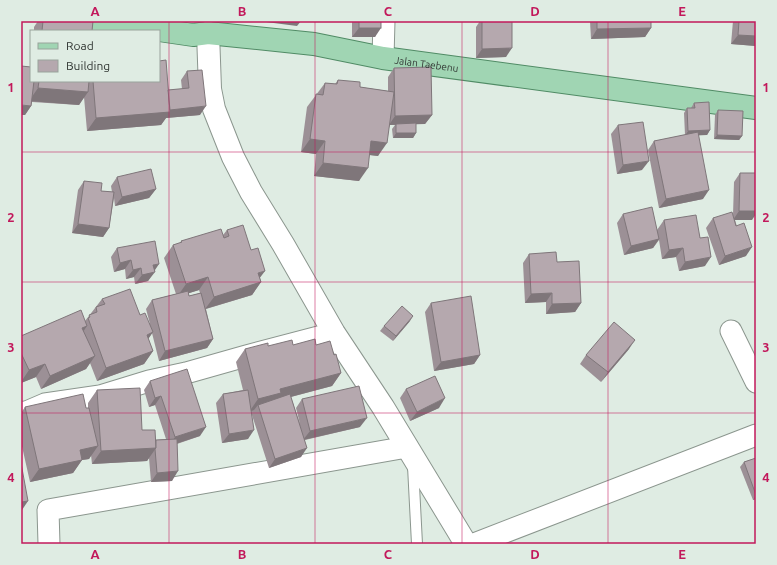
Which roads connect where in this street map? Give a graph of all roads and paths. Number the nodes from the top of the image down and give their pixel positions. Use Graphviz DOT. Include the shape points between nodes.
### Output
graph roads {
  1 [pos="97,21"];
  2 [pos="384,21"];
  3 [pos="198,29"];
  4 [pos="383,58"];
  5 [pos="756,108"];
  6 [pos="731,332"];
  7 [pos="334,333"];
  8 [pos="756,382"];
  9 [pos="21,412"];
  10 [pos="756,435"];
  11 [pos="410,452"];
  12 [pos="49,544"];
  13 [pos="418,544"];
  14 [pos="466,544"];
  15 [pos="474,544"];
  1 -- 3 [label="main road, Jalan Taebenu"];
  2 -- 4 [label="street"];
  3 -- 4 [label="main road, Jalan Taebenu" via="314,44"];
  3 -- 7 [label="street" via="214,109 233,157"];
  4 -- 5 [label="main road, Jalan Taebenu"];
  6 -- 8 [label="street"];
  7 -- 9 [label="street" via="100,396 45,404"];
  7 -- 11 [label="street"];
  10 -- 15 [label="street"];
  11 -- 12 [label="street" via="48,510"];
  11 -- 13 [label="lane"];
  11 -- 14 [label="street"];
}
